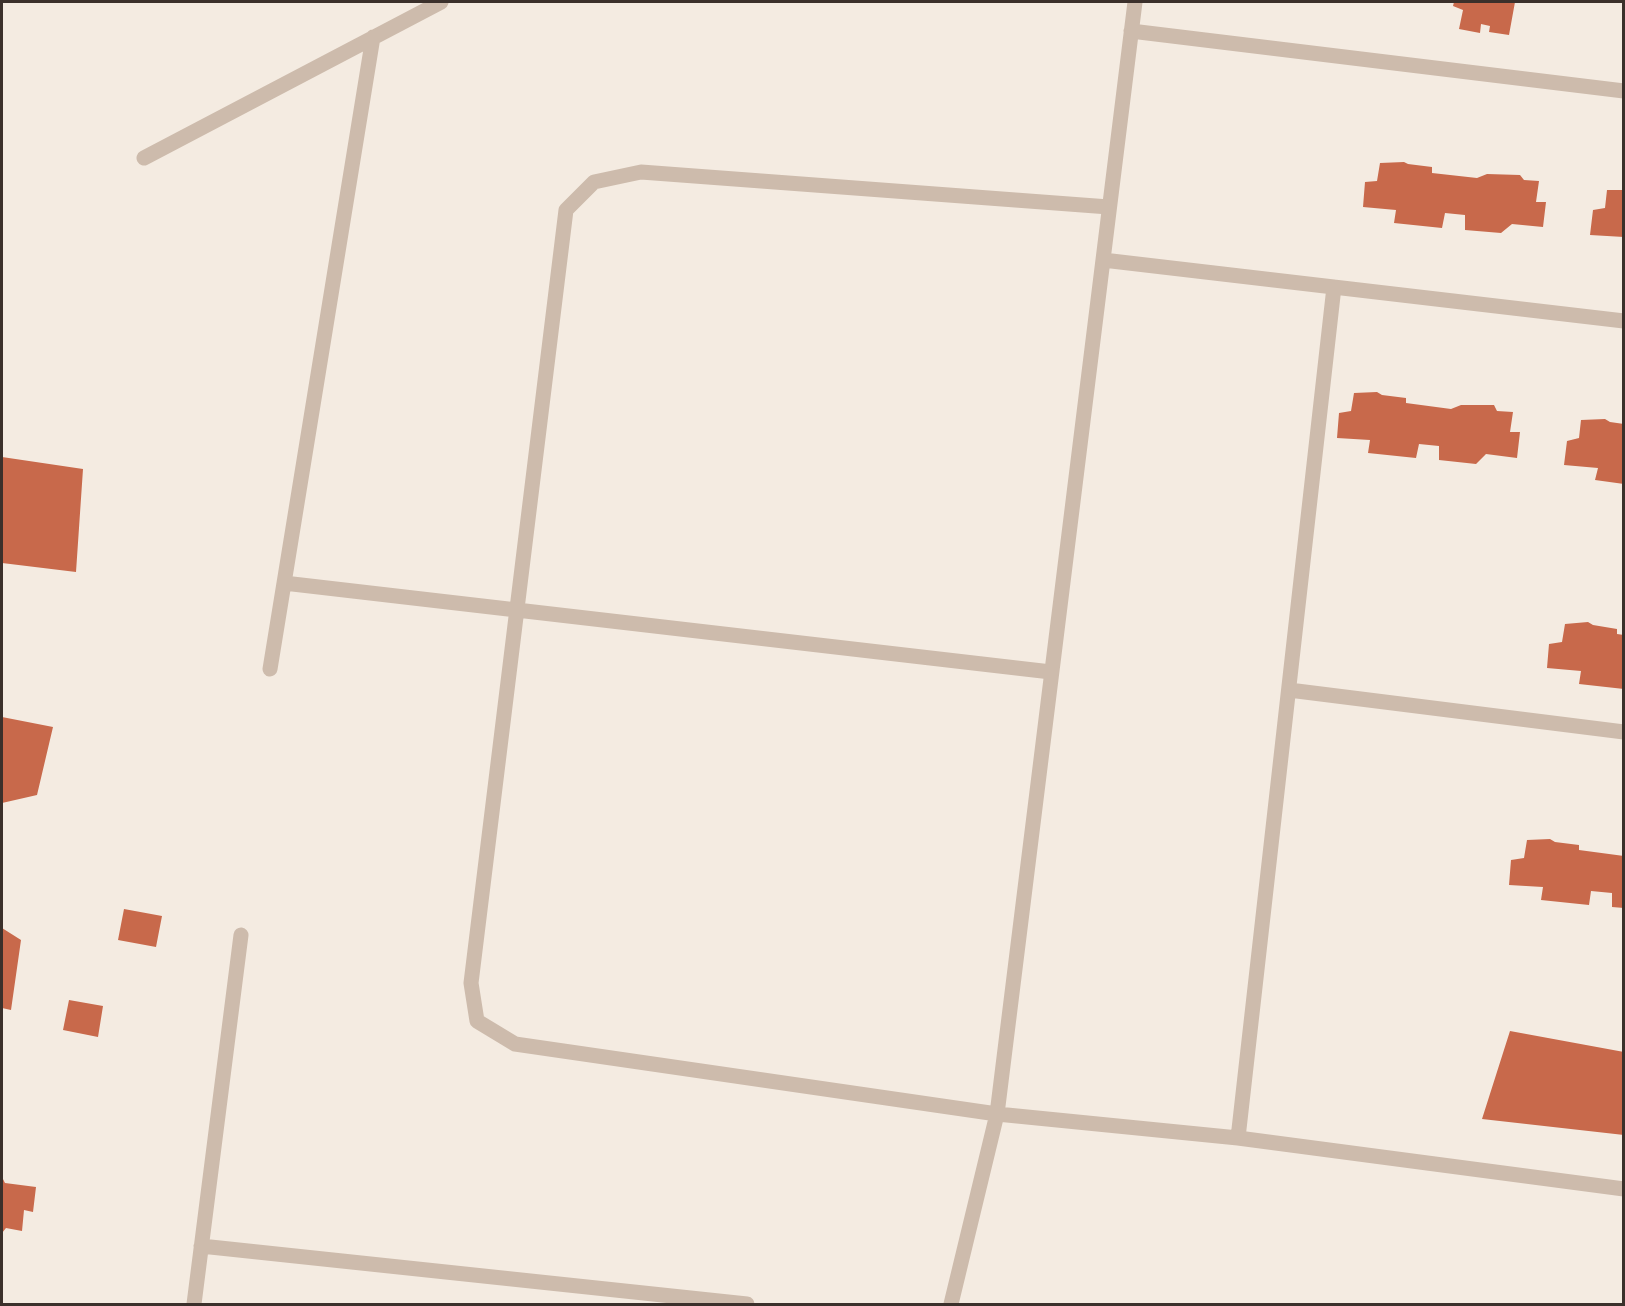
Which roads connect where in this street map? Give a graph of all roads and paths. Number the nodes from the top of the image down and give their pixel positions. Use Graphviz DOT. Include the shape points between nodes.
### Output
graph roads {
  1 [pos="441,2"];
  2 [pos="1135,2"];
  3 [pos="1131,31"];
  4 [pos="373,37"];
  5 [pos="1623,91"];
  6 [pos="144,158"];
  7 [pos="1109,207"];
  8 [pos="1103,260"];
  9 [pos="1334,287"];
  10 [pos="1623,321"];
  11 [pos="285,583"];
  12 [pos="516,610"];
  13 [pos="270,669"];
  14 [pos="1051,672"];
  15 [pos="1288,690"];
  16 [pos="1623,732"];
  17 [pos="241,935"];
  18 [pos="997,1113"];
  19 [pos="1239,1138"];
  20 [pos="1623,1189"];
  21 [pos="201,1246"];
  22 [pos="194,1305"];
  23 [pos="747,1305"];
  24 [pos="951,1305"];
  1 -- 4 [label="street"];
  2 -- 3 [label="street"];
  3 -- 5 [label="street"];
  3 -- 7 [label="street"];
  4 -- 6 [label="street"];
  4 -- 11 [label="street"];
  7 -- 8 [label="street"];
  7 -- 12 [label="street" via="641,172 594,182 566,210"];
  8 -- 9 [label="street"];
  8 -- 14 [label="street"];
  9 -- 10 [label="street"];
  9 -- 15 [label="street"];
  11 -- 12 [label="street"];
  11 -- 13 [label="street"];
  12 -- 14 [label="street"];
  12 -- 18 [label="street" via="471,982 477,1021 515,1044"];
  14 -- 18 [label="street"];
  15 -- 16 [label="street"];
  15 -- 19 [label="street"];
  17 -- 21 [label="street"];
  18 -- 19 [label="street"];
  18 -- 24 [label="street"];
  19 -- 20 [label="street"];
  21 -- 22 [label="street"];
  21 -- 23 [label="street"];
}
